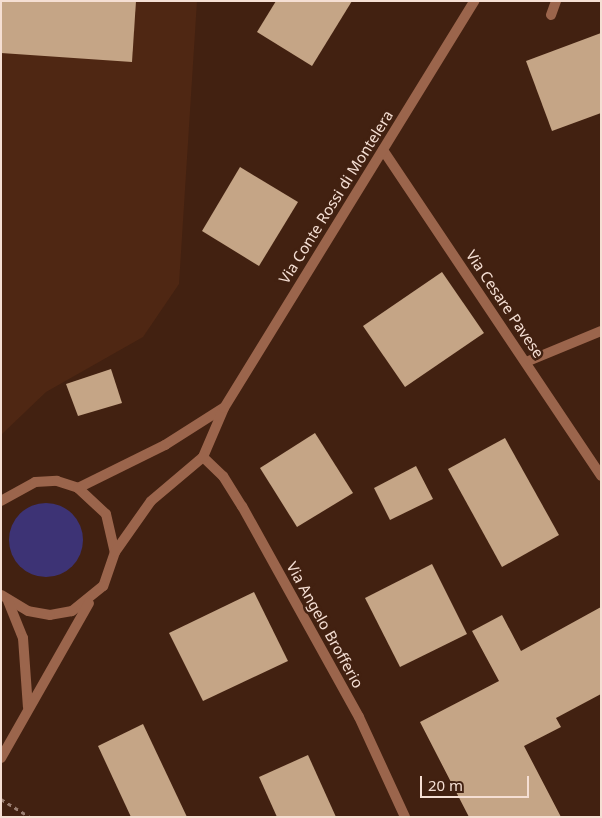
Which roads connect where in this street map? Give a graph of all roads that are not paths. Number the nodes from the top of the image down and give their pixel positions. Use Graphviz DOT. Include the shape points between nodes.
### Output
graph roads {
  1 [pos="474,1"];
  2 [pos="556,1"];
  3 [pos="551,15"];
  4 [pos="383,150"];
  5 [pos="601,331"];
  6 [pos="526,362"];
  7 [pos="224,408"];
  8 [pos="203,457"];
  9 [pos="601,476"];
  10 [pos="78,488"];
  11 [pos="1,501"];
  12 [pos="115,552"];
  13 [pos="5,598"];
  14 [pos="91,600"];
  15 [pos="28,708"];
  16 [pos="1,758"];
  17 [pos="405,817"];
  1 -- 4 [label="street, Via Conte Rossi di Montelera"];
  2 -- 3 [label="street"];
  4 -- 6 [label="street, Via Cesare Pavese"];
  4 -- 7 [label="street, Via Conte Rossi di Montelera"];
  5 -- 6 [label="street"];
  6 -- 9 [label="street, Via Cesare Pavese"];
  7 -- 8 [label="street, Via Conte Rossi di Montelera"];
  7 -- 10 [label="street, Via Conte Rossi di Montelera" via="172,440"];
  8 -- 12 [label="street, Via Conte Rossi di Montelera" via="151,501"];
  8 -- 17 [label="street, Via Angelo Brofferio" via="223,476 242,506 359,717"];
  10 -- 11 [label="street" via="58,481 35,482"];
  10 -- 12 [label="street" via="106,514"];
  12 -- 14 [label="street" via="112,570"];
  13 -- 14 [label="street" via="50,615 72,610"];
  13 -- 15 [label="street" via="23,638"];
  14 -- 15 [label="street"];
  15 -- 16 [label="street"];
}
